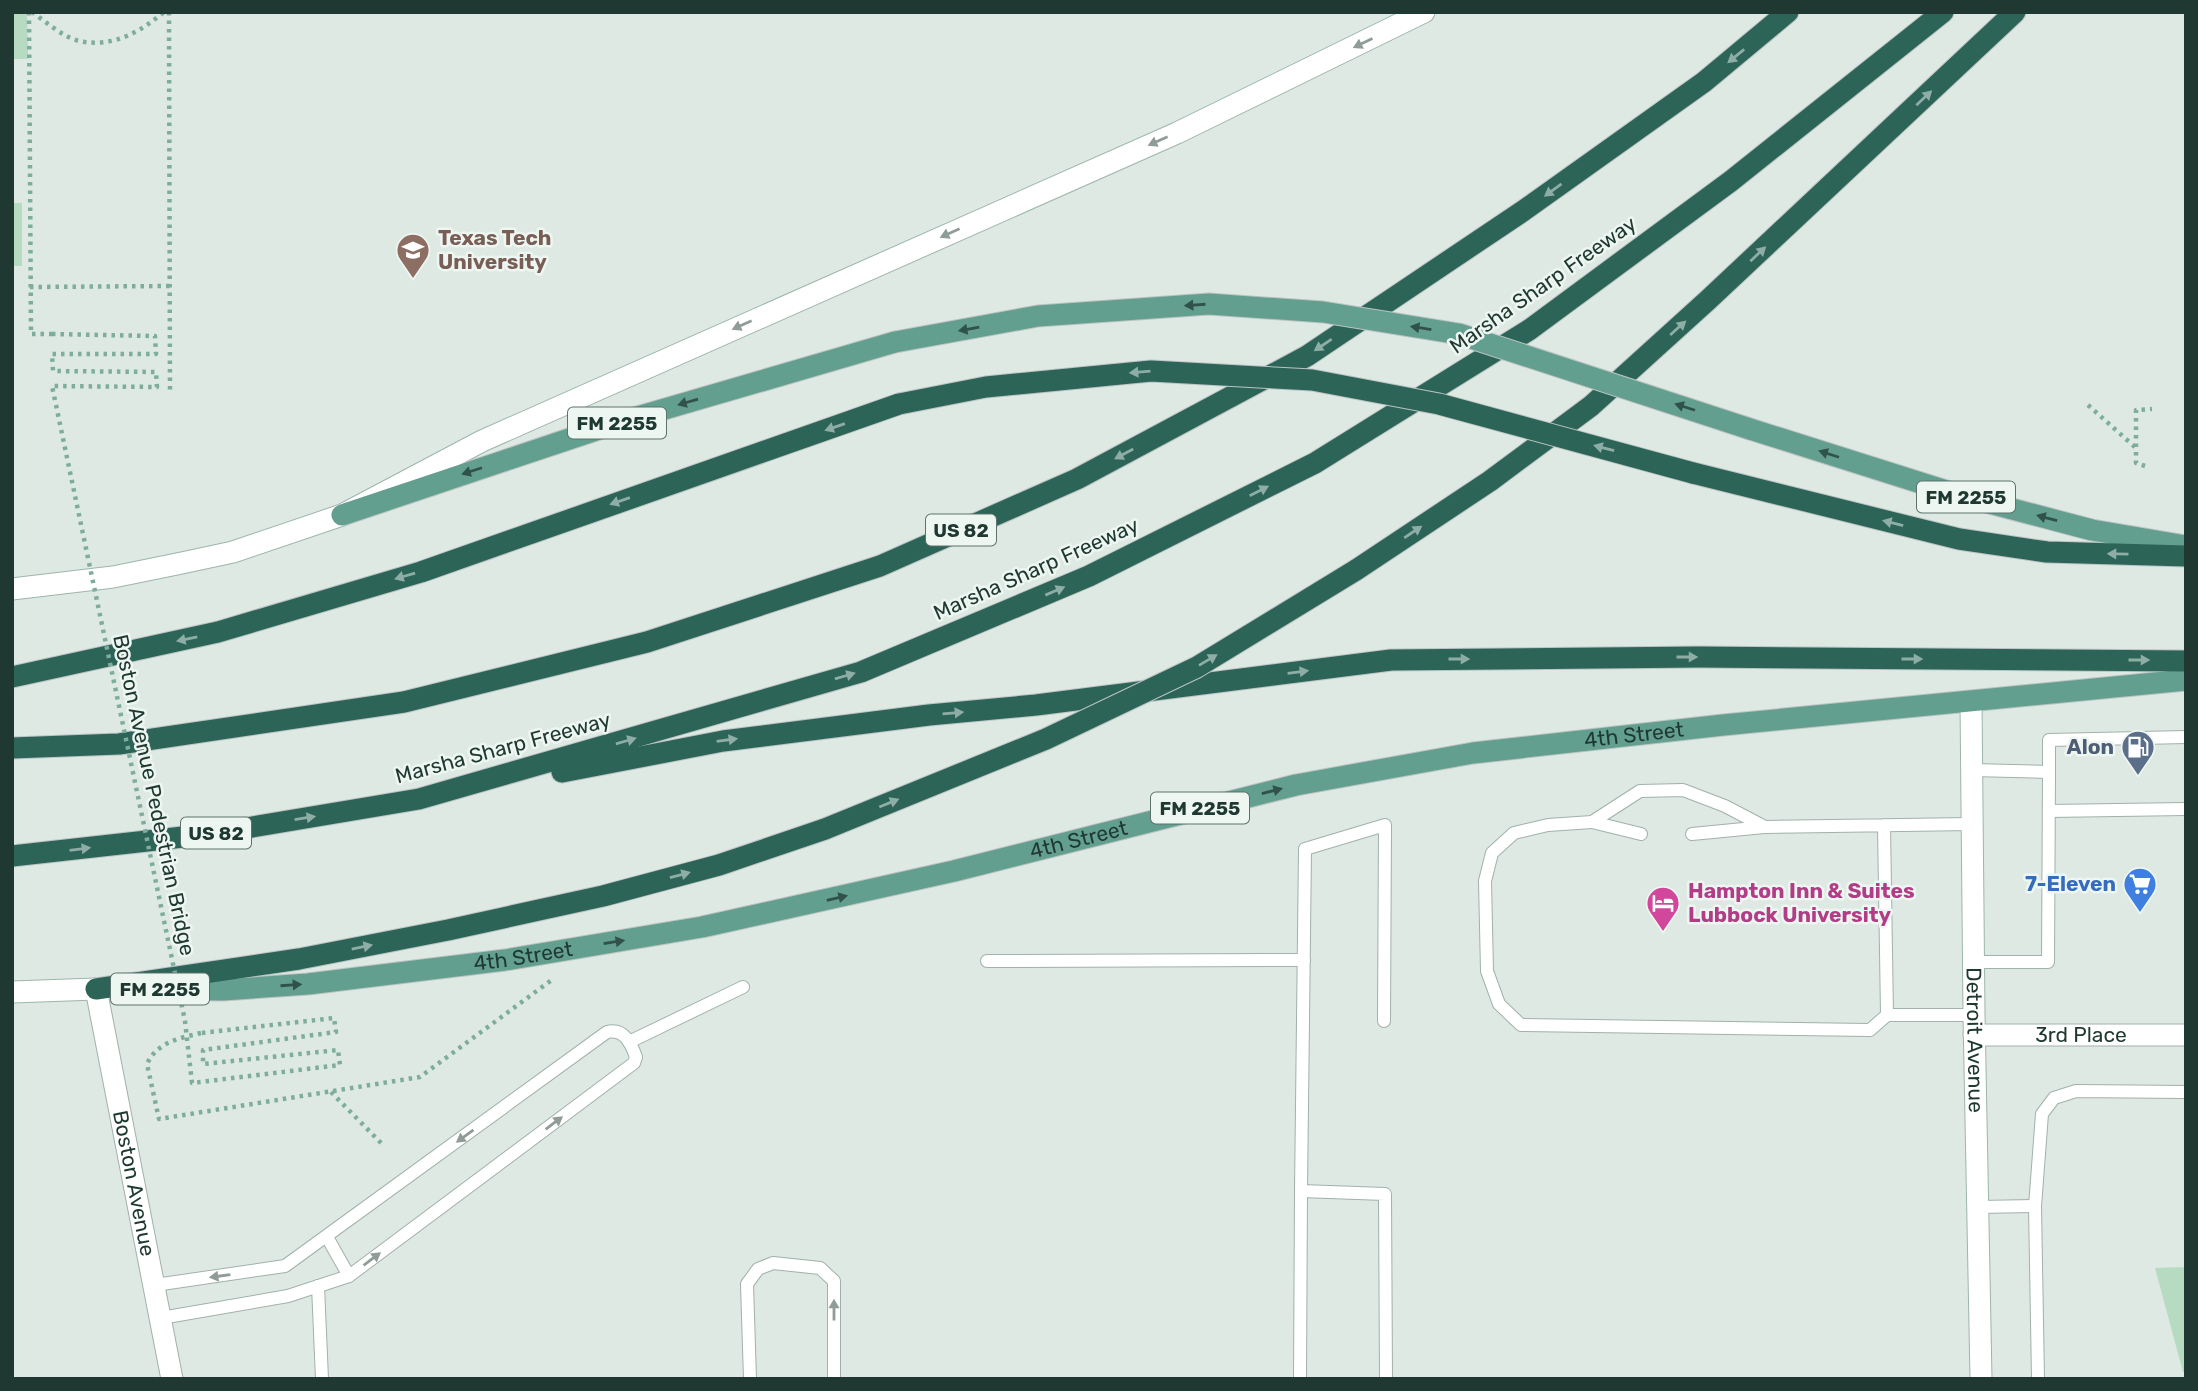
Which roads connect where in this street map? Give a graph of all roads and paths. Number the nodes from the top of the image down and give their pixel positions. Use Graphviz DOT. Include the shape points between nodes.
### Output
graph roads {
  1 [pos="31,12"];
  2 [pos="167,12"];
  3 [pos="1424,12"];
  4 [pos="1788,12"];
  5 [pos="1943,12"];
  6 [pos="2015,12"];
  7 [pos="170,285"];
  8 [pos="30,288"];
  9 [pos="170,392"];
  10 [pos="2088,405"];
  11 [pos="2152,410"];
  12 [pos="2136,449"];
  13 [pos="2145,466"];
  14 [pos="342,515"];
  15 [pos="2186,546"];
  16 [pos="2186,556"];
  17 [pos="12,589"];
  18 [pos="2186,661"];
  19 [pos="12,677"];
  20 [pos="2186,680"];
  21 [pos="1971,702"];
  22 [pos="2186,737"];
  23 [pos="12,748"];
  24 [pos="1972,770"];
  25 [pos="2049,772"];
  26 [pos="419,799"];
  27 [pos="2186,809"];
  28 [pos="2049,811"];
  29 [pos="1592,822"];
  30 [pos="1972,824"];
  31 [pos="1884,825"];
  32 [pos="1765,827"];
  33 [pos="1641,834"];
  34 [pos="1692,834"];
  35 [pos="12,856"];
  36 [pos="1304,960"];
  37 [pos="987,961"];
  38 [pos="1974,962"];
  39 [pos="561,973"];
  40 [pos="743,987"];
  41 [pos="96,989"];
  42 [pos="12,992"];
  43 [pos="1887,1015"];
  44 [pos="1384,1021"];
  45 [pos="1974,1025"];
  46 [pos="2186,1035"];
  47 [pos="629,1042"];
  48 [pos="331,1091"];
  49 [pos="2186,1092"];
  50 [pos="382,1144"];
  51 [pos="1301,1191"];
  52 [pos="2035,1206"];
  53 [pos="1978,1207"];
  54 [pos="327,1237"];
  55 [pos="349,1276"];
  56 [pos="155,1285"];
  57 [pos="318,1286"];
  58 [pos="161,1318"];
  59 [pos="173,1379"];
  60 [pos="322,1379"];
  61 [pos="750,1379"];
  62 [pos="834,1379"];
  63 [pos="1300,1379"];
  64 [pos="1386,1379"];
  65 [pos="1981,1379"];
  66 [pos="2038,1379"];
  1 -- 2 [label="path" via="78,41 100,42 126,38"];
  1 -- 8 [label="path"];
  2 -- 7 [label="path"];
  3 -- 14 [label="main road, one-way" via="1177,133 482,440"];
  4 -- 23 [label="highway, US 82, one-way" via="1704,82 1535,203 1307,356 1077,479 880,566 647,642 404,702 119,744"];
  26 -- 5 [label="highway, Marsha Sharp Freeway / US 82, one-way" via="861,672 1089,576 1315,463 1529,330 1731,181"];
  41 -- 6 [label="highway, one-way, bridge" via="299,959 474,925 706,868 825,829 1046,739 1196,667 1356,570 1591,406"];
  7 -- 8 [label="path"];
  7 -- 9 [label="path"];
  8 -- 48 [label="path, Boston Avenue Pedestrian Bridge, bridge" via="31,334 155,336 156,354 52,354 53,371 156,372 157,387 52,386 185,1021 191,1083 340,1065 338,1050 204,1064 203,1050 336,1032 334,1018 201,1033 172,1040 147,1064 159,1119"];
  10 -- 12 [label="path"];
  11 -- 12 [label="path" via="2136,410"];
  12 -- 13 [label="path" via="2136,463"];
  15 -- 14 [label="main road, FM 2255, one-way, bridge" via="2092,530 1959,495 1459,334 1323,312 1209,304 1038,316 895,342 620,422"];
  14 -- 17 [label="main road" via="233,552 177,565"];
  16 -- 19 [label="highway, one-way, bridge" via="2047,552 1959,539 1439,404 1312,380 1151,371 986,387 899,404 421,572 218,632"];
  26 -- 18 [label="highway, one-way" via="723,741 1391,660"];
  20 -- 21 [label="main road, 4th Street / FM 2255"];
  21 -- 24 [label="main road, Detroit Avenue"];
  41 -- 21 [label="main road, 4th Street / FM 2255, one-way" via="223,990 308,984 505,960 770,913 1296,785 1473,753"];
  22 -- 25 [label="lane" via="2049,740"];
  24 -- 25 [label="lane"];
  24 -- 30 [label="main road, Detroit Avenue"];
  25 -- 28 [label="lane"];
  35 -- 26 [label="highway, Marsha Sharp Freeway / US 82, one-way" via="210,834"];
  27 -- 28 [label="lane"];
  28 -- 38 [label="lane" via="2048,962"];
  29 -- 32 [label="lane" via="1640,791 1683,790"];
  29 -- 33 [label="lane"];
  29 -- 43 [label="lane" via="1514,833 1492,853 1485,881 1487,971 1499,1004 1521,1025 1870,1030"];
  30 -- 31 [label="lane"];
  30 -- 38 [label="main road, Detroit Avenue"];
  31 -- 32 [label="lane"];
  31 -- 43 [label="lane"];
  32 -- 34 [label="lane"];
  36 -- 37 [label="lane"];
  36 -- 44 [label="lane" via="1305,849 1385,825"];
  36 -- 51 [label="lane"];
  38 -- 45 [label="main road, Detroit Avenue"];
  39 -- 48 [label="path" via="421,1077"];
  40 -- 47 [label="lane"];
  41 -- 42 [label="main road"];
  41 -- 56 [label="main road, Boston Avenue"];
  43 -- 45 [label="lane" via="1924,1015"];
  45 -- 46 [label="main road, 3rd Place"];
  45 -- 53 [label="main road, Detroit Avenue"];
  47 -- 54 [label="lane, one-way" via="615,1030 607,1032"];
  55 -- 47 [label="lane, one-way" via="634,1063"];
  48 -- 50 [label="path"];
  49 -- 52 [label="lane" via="2076,1091 2054,1098 2042,1114"];
  51 -- 63 [label="lane"];
  51 -- 64 [label="lane" via="1385,1194"];
  52 -- 53 [label="lane"];
  52 -- 66 [label="lane"];
  53 -- 65 [label="main road, Detroit Avenue"];
  54 -- 55 [label="lane"];
  54 -- 56 [label="lane, one-way" via="285,1266"];
  55 -- 57 [label="lane"];
  56 -- 58 [label="main road, Boston Avenue"];
  57 -- 58 [label="lane" via="288,1296"];
  57 -- 60 [label="lane"];
  58 -- 59 [label="main road, Boston Avenue"];
  62 -- 61 [label="lane, one-way" via="834,1281 820,1268 772,1263 758,1269 747,1284"];
}
